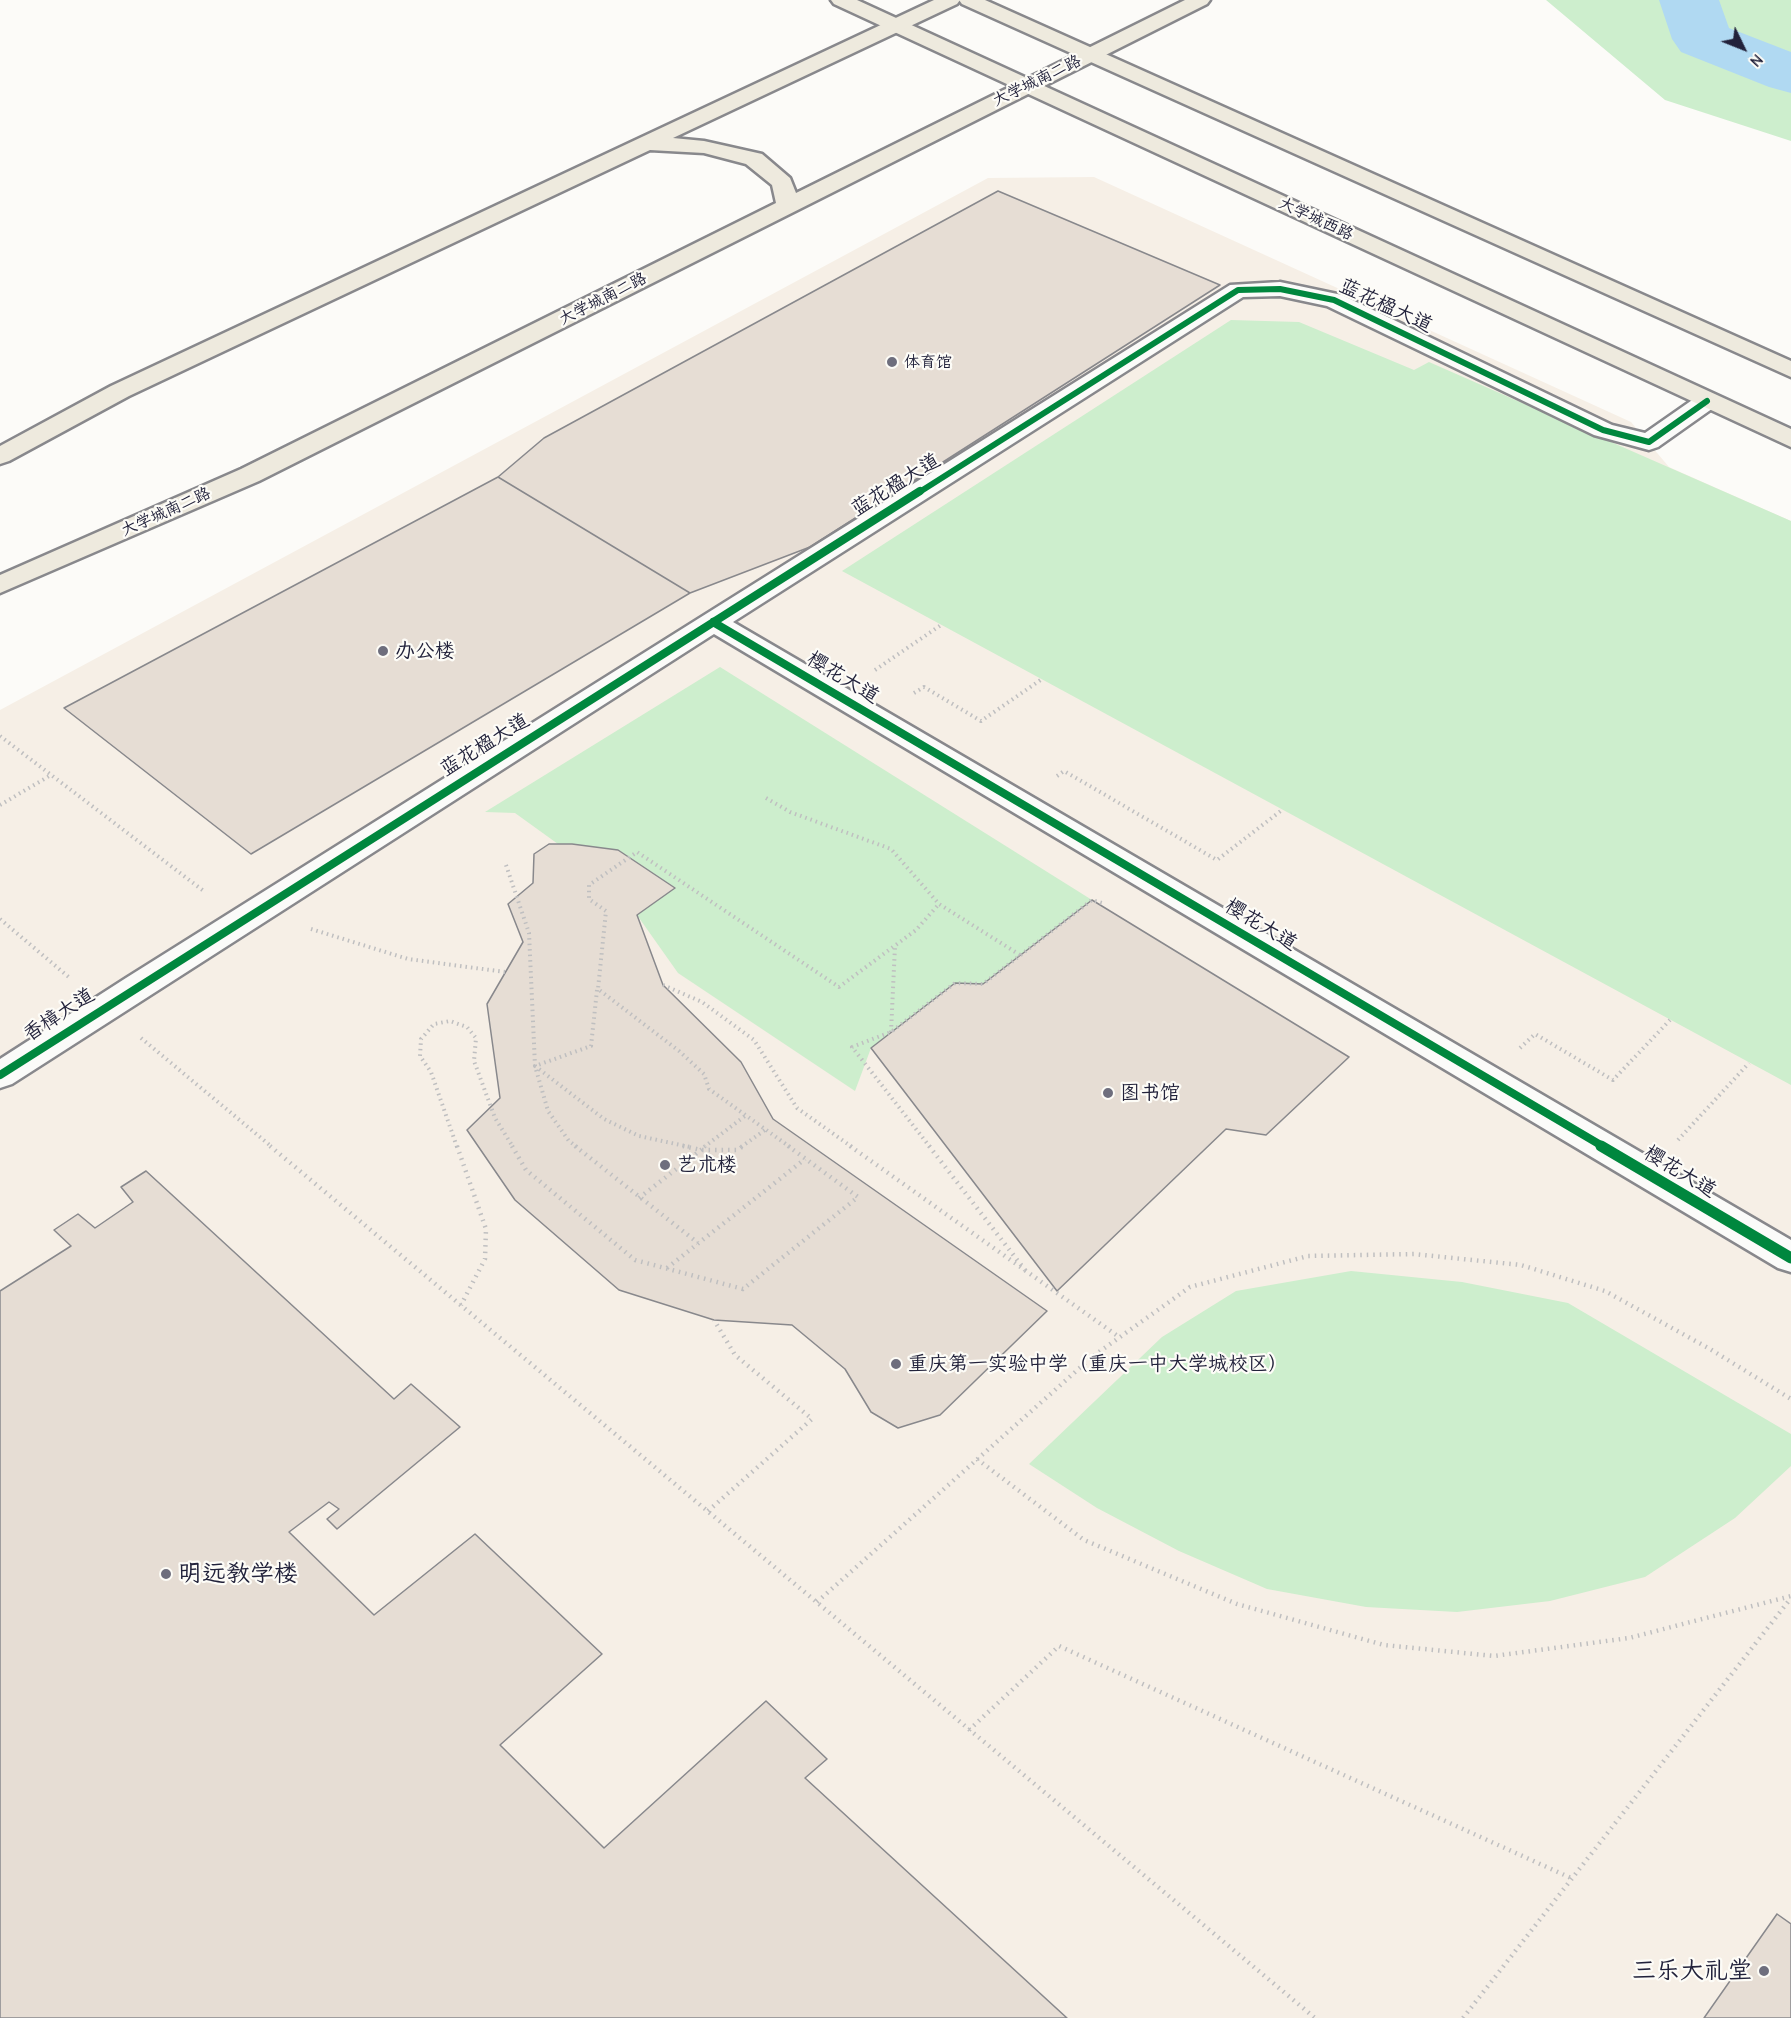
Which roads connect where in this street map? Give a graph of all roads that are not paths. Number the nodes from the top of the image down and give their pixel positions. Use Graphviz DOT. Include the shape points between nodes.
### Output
graph roads {
  1 [pos="841,0"];
  2 [pos="950,0"];
  3 [pos="969,0"];
  4 [pos="1200,0"];
  5 [pos="895,24"];
  6 [pos="1090,54"];
  7 [pos="1027,85"];
  8 [pos="645,143"];
  9 [pos="788,207"];
  10 [pos="1791,370"];
  11 [pos="1707,401"];
  12 [pos="1791,440"];
  13 [pos="0,456"];
  14 [pos="0,585"];
  15 [pos="713,622"];
  16 [pos="138,986"];
  17 [pos="0,1076"];
  18 [pos="1791,1258"];
  1 -- 5 [label="main road, 大学城西路"];
  2 -- 5 [label="main road"];
  3 -- 6 [label="main road"];
  4 -- 6 [label="main road, 大学城南二路"];
  5 -- 7 [label="main road, 大学城西路"];
  5 -- 8 [label="main road"];
  6 -- 7 [label="main road, 大学城南二路"];
  6 -- 10 [label="main road"];
  7 -- 9 [label="main road, 大学城南二路"];
  7 -- 11 [label="main road, 大学城西路"];
  8 -- 9 [label="main road" via="705,147 754,159 782,183"];
  8 -- 13 [label="main road" via="120,391"];
  9 -- 14 [label="main road, 大学城南二路" via="250,475"];
  11 -- 12 [label="main road, 大学城西路"];
  11 -- 15 [label="street, 蓝花楹大道" via="1649,442 1603,430 1334,300 1280,289 1238,290"];
  15 -- 16 [label="street, 蓝花楹大道"];
  15 -- 18 [label="street, 樱花大道"];
  16 -- 17 [label="street, 香樟大道"];
}
